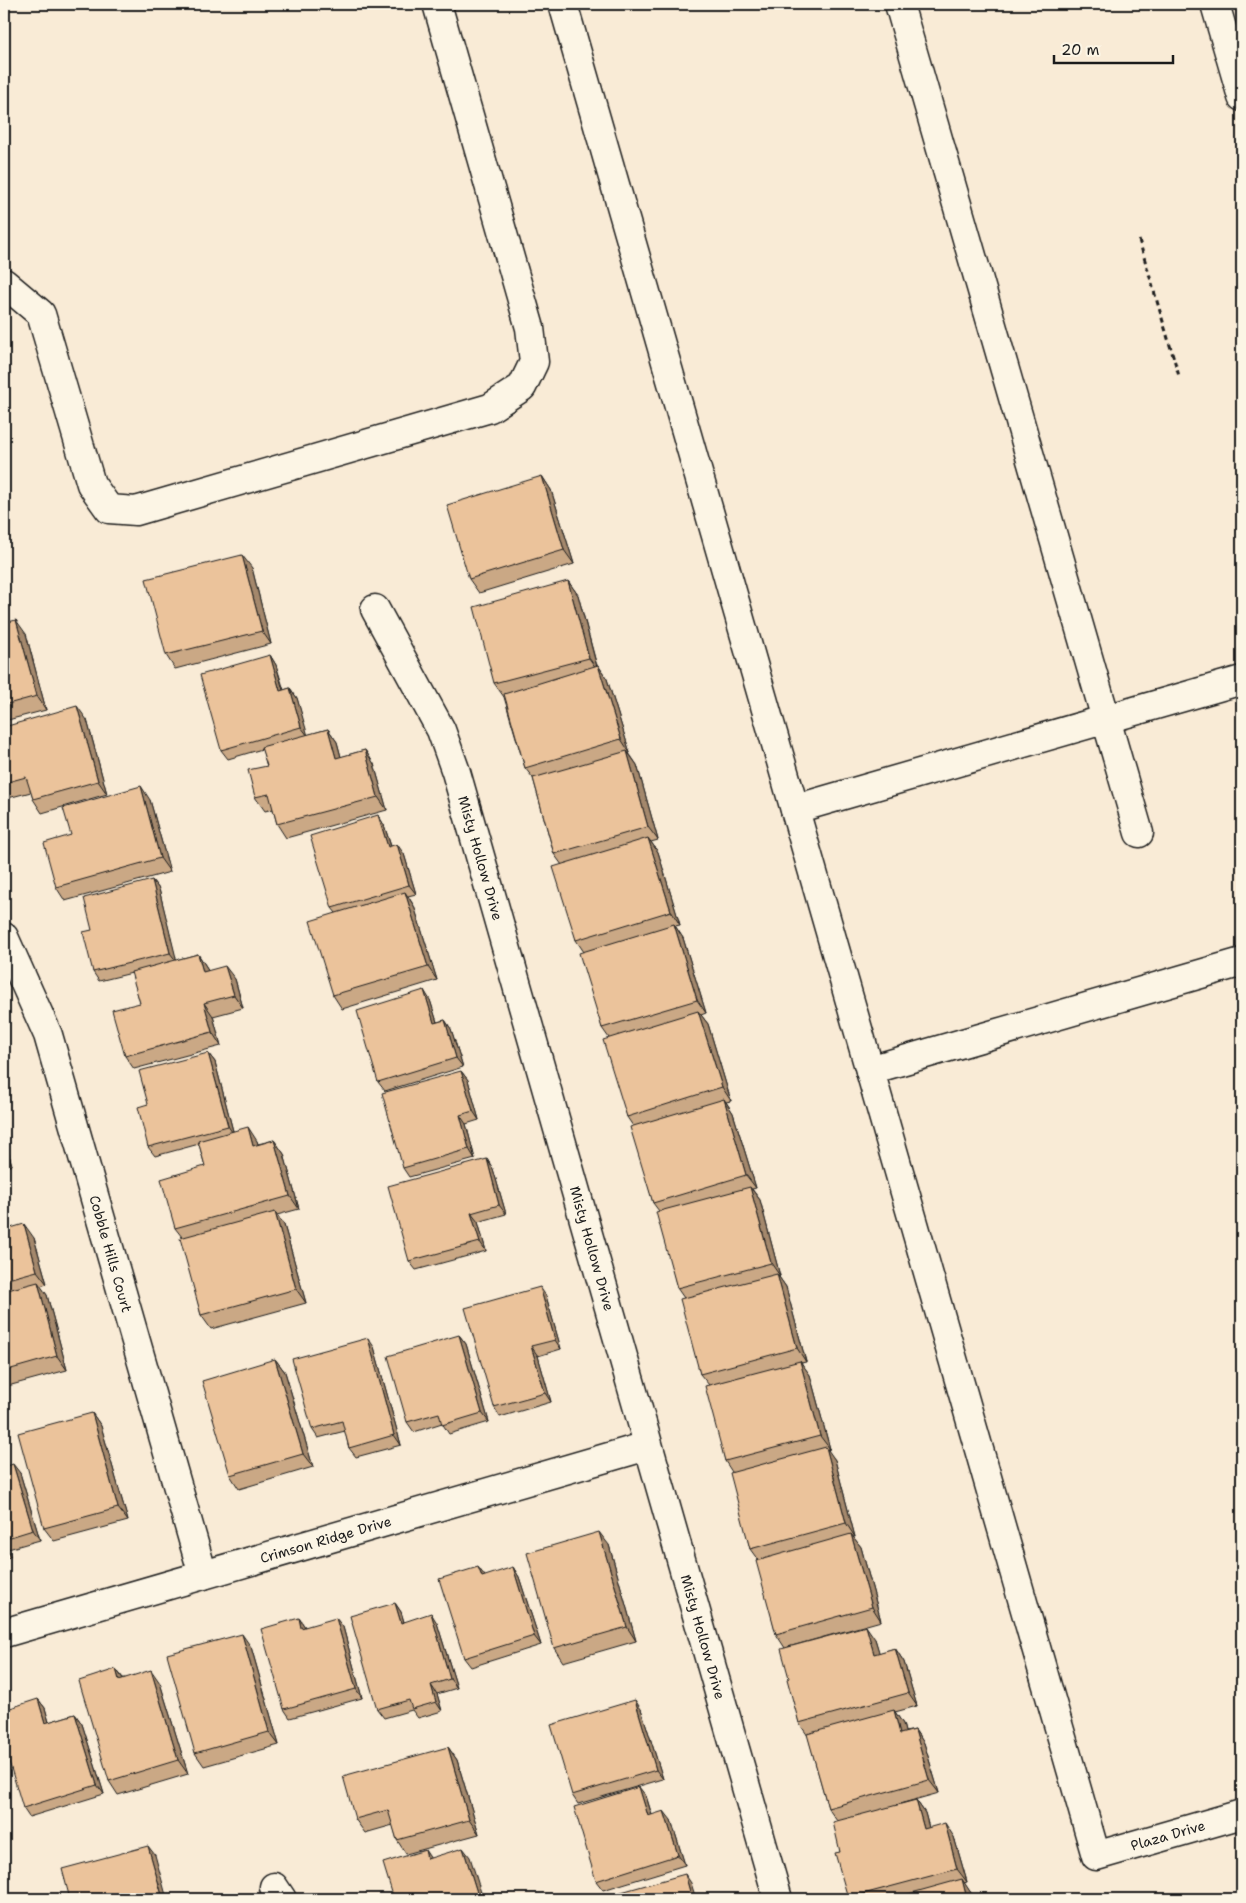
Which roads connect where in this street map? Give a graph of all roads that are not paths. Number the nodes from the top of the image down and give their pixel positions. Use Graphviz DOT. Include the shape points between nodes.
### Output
graph roads {
  1 [pos="438,4"];
  2 [pos="563,4"];
  3 [pos="898,4"];
  4 [pos="1215,4"];
  5 [pos="1242,97"];
  6 [pos="4,283"];
  7 [pos="375,609"];
  8 [pos="1242,680"];
  9 [pos="1106,720"];
  10 [pos="795,809"];
  11 [pos="1139,833"];
  12 [pos="4,937"];
  13 [pos="1242,962"];
  14 [pos="870,1070"];
  15 [pos="647,1446"];
  16 [pos="203,1575"];
  17 [pos="4,1633"];
  18 [pos="1242,1814"];
  19 [pos="778,1899"];
  1 -- 6 [label="street" via="530,328 534,362 522,387 490,408 136,511 109,509 91,484 41,314"];
  2 -- 10 [label="street"];
  3 -- 9 [label="street"];
  4 -- 5 [label="street"];
  7 -- 15 [label="street, Misty Hollow Drive" via="442,730 456,772"];
  8 -- 9 [label="street"];
  9 -- 10 [label="street"];
  9 -- 11 [label="street"];
  10 -- 14 [label="street"];
  12 -- 16 [label="street, Cobble Hills Court" via="48,1035"];
  13 -- 14 [label="street"];
  14 -- 18 [label="street, Plaza Drive" via="1096,1856"];
  15 -- 16 [label="street, Crimson Ridge Drive"];
  15 -- 19 [label="street, Misty Hollow Drive"];
  16 -- 17 [label="street, Crimson Ridge Drive"];
}
